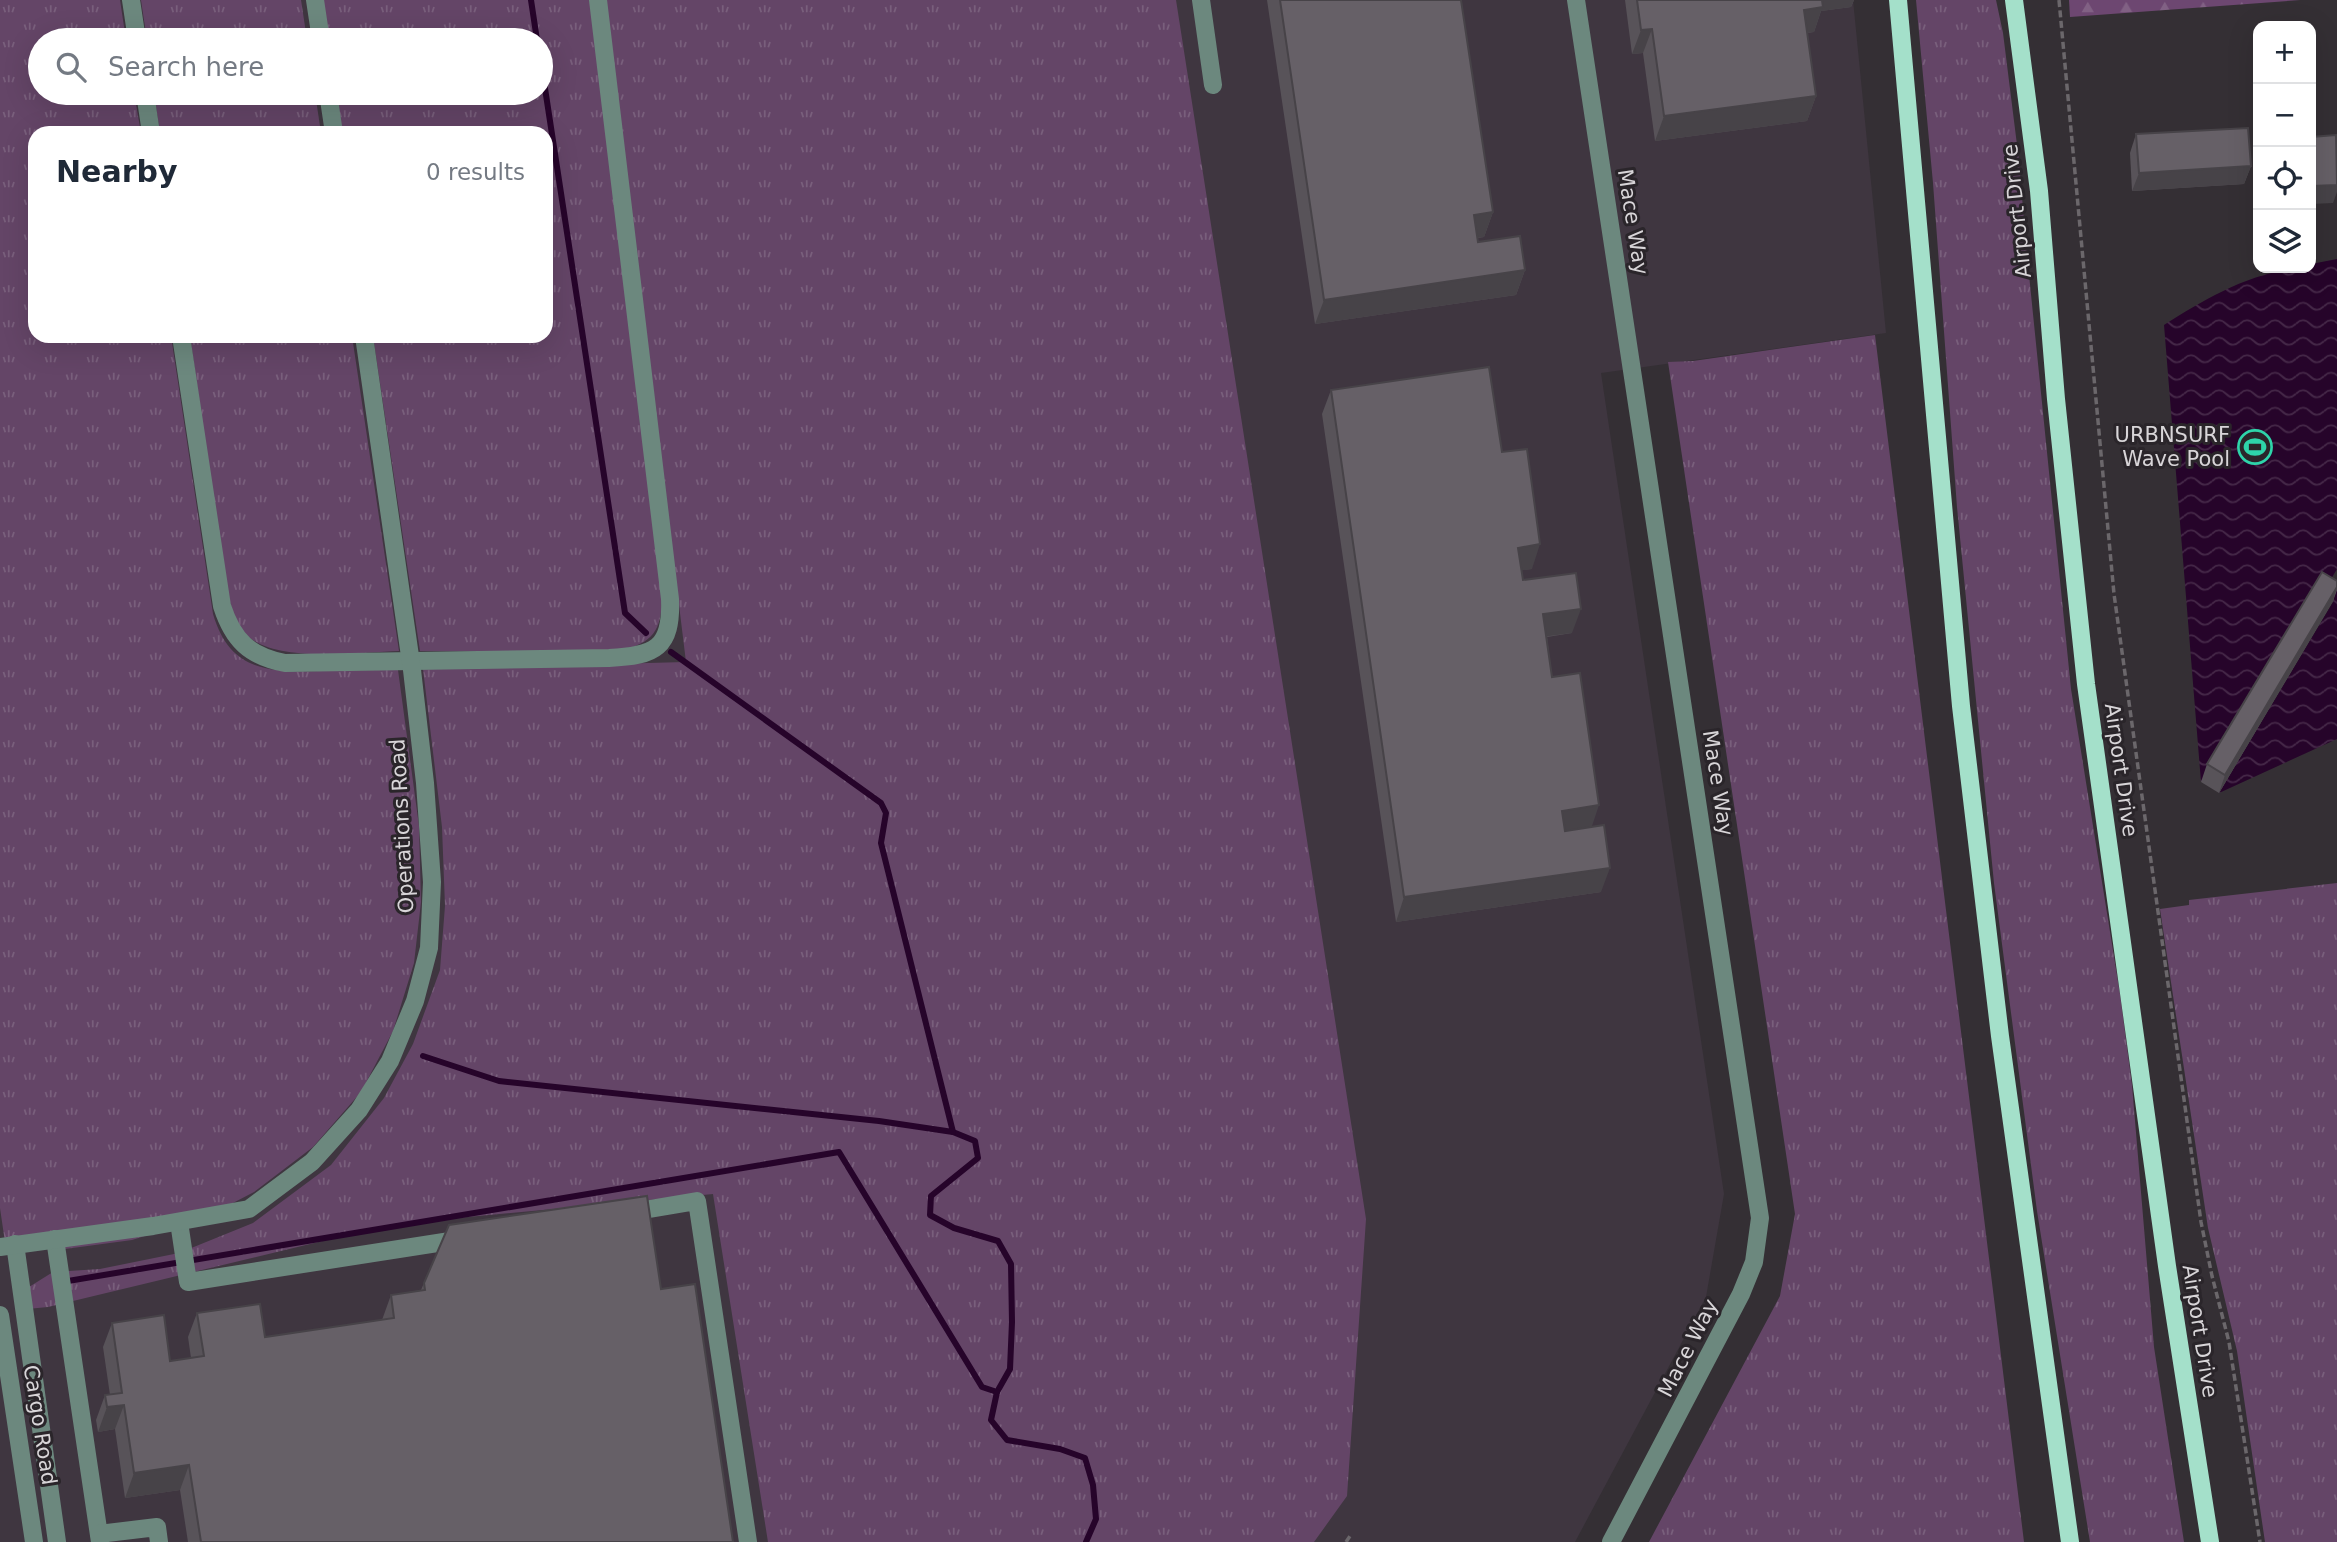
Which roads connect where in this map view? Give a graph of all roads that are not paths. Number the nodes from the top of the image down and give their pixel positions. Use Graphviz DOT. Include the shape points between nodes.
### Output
graph roads {
  1 [pos="131,0"];
  2 [pos="315,0"];
  3 [pos="598,0"];
  4 [pos="1201,0"];
  5 [pos="1576,0"];
  6 [pos="1898,0"];
  7 [pos="2014,0"];
  8 [pos="135,28"];
  9 [pos="319,28"];
  10 [pos="1213,85"];
  11 [pos="147,105"];
  12 [pos="330,105"];
  13 [pos="150,126"];
  14 [pos="333,126"];
  15 [pos="182,343"];
  16 [pos="365,343"];
  17 [pos="411,665"];
  18 [pos="614,1214"];
  19 [pos="179,1222"];
  20 [pos="477,1236"];
  21 [pos="55,1239"];
  22 [pos="8,1246"];
  23 [pos="0,1315"];
  24 [pos="100,1538"];
  25 [pos="34,1542"];
  26 [pos="57,1542"];
  27 [pos="159,1542"];
  28 [pos="748,1542"];
  29 [pos="1611,1542"];
  30 [pos="2070,1542"];
  31 [pos="2210,1542"];
  1 -- 8 [label="street"];
  2 -- 9 [label="street"];
  3 -- 17 [label="street" via="671,621 658,646 630,657"];
  4 -- 10 [label="street"];
  5 -- 29 [label="street, Mace Way" via="1760,1218 1754,1262 1741,1294"];
  6 -- 30 [label="main road" via="1961,706 2000,1036"];
  7 -- 31 [label="main road, Airport Drive" via="2039,191 2086,684"];
  11 -- 13 [label="street"];
  12 -- 14 [label="street"];
  15 -- 17 [label="street" via="222,606 236,638 265,659 285,663"];
  16 -- 17 [label="street, Operations Road"];
  17 -- 19 [label="street, Operations Road" via="432,882 429,948 415,1001 390,1061 359,1110 312,1162 249,1209"];
  18 -- 28 [label="street" via="697,1201"];
  19 -- 20 [label="street" via="188,1282"];
  19 -- 21 [label="street, Operations Road"];
  21 -- 22 [label="street, Operations Road"];
  21 -- 24 [label="street"];
  22 -- 26 [label="street"];
  23 -- 25 [label="street, Cargo Road"];
  24 -- 27 [label="street" via="157,1527"];
}
